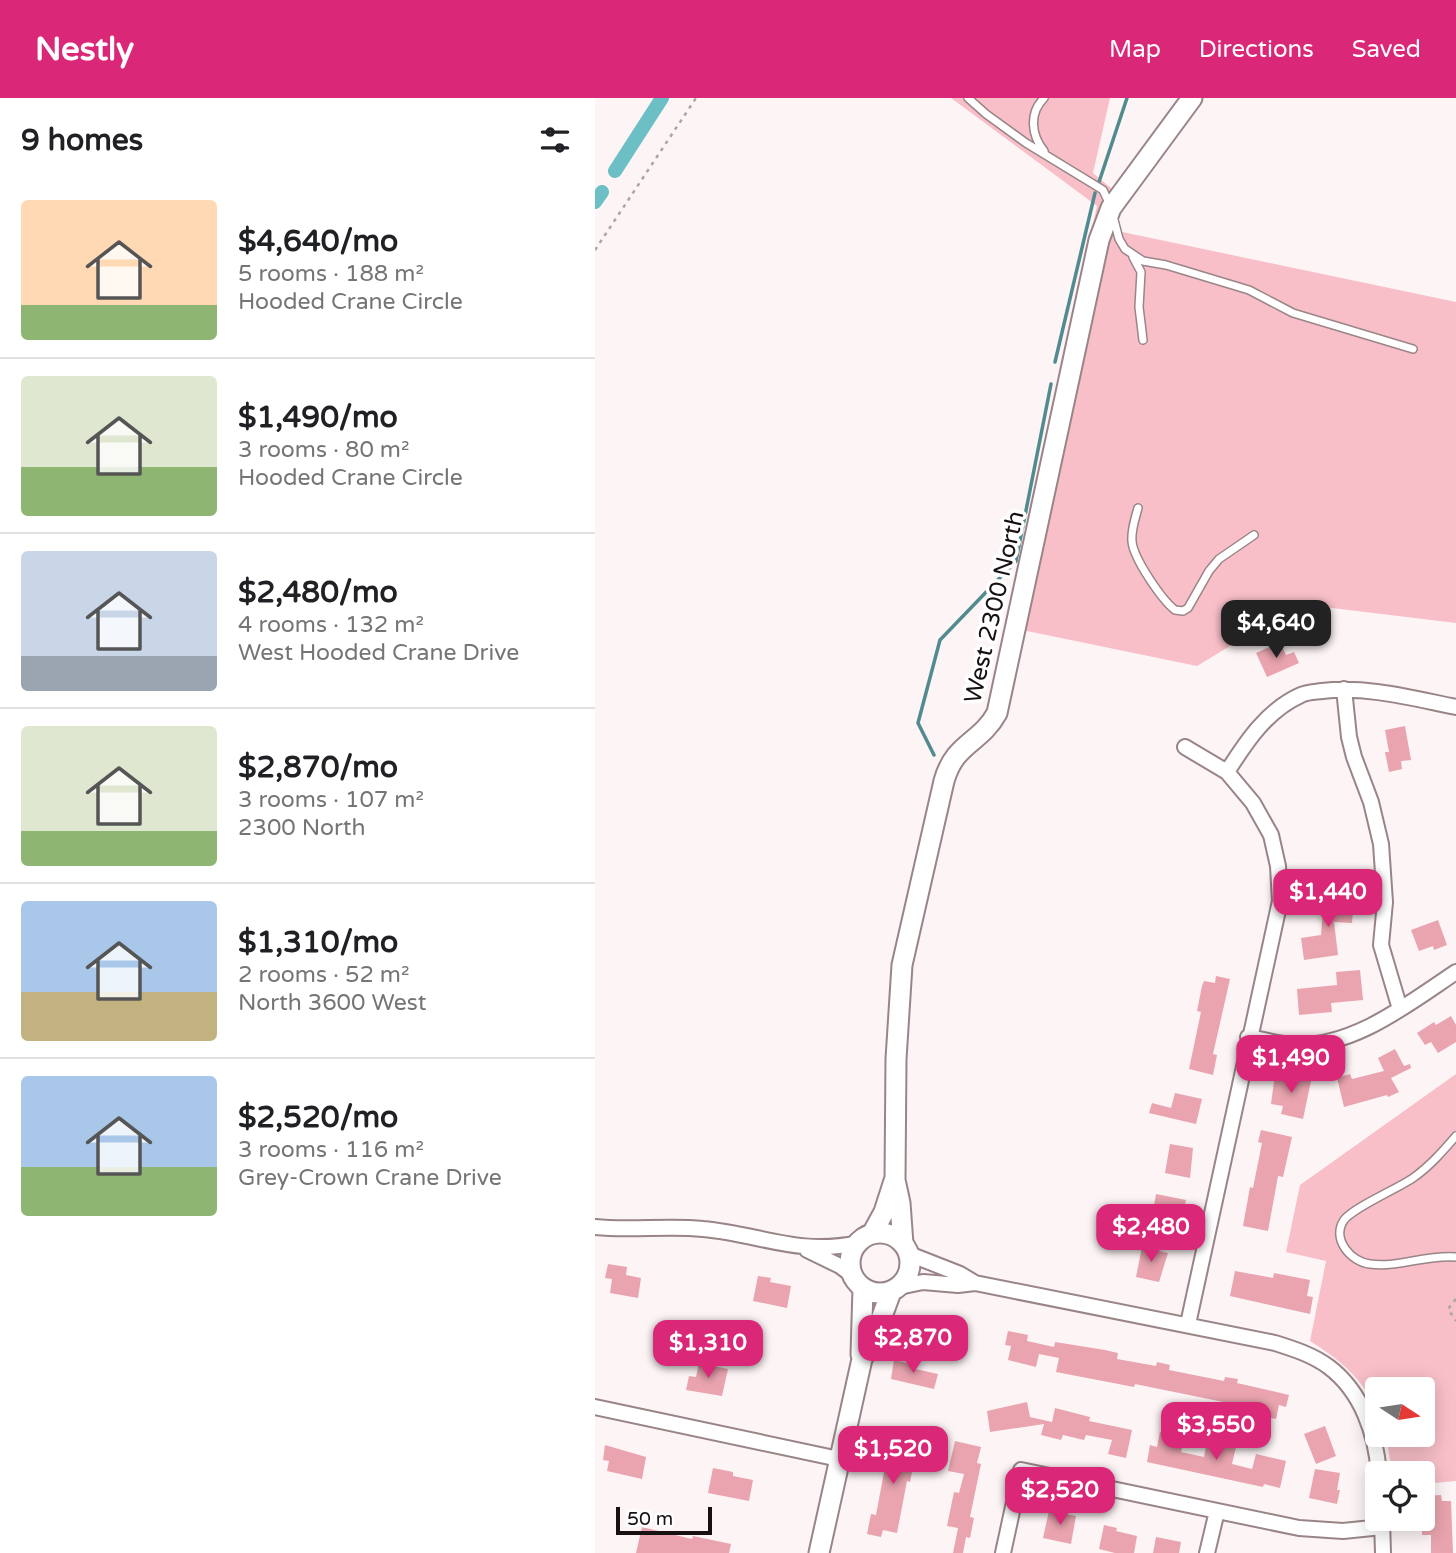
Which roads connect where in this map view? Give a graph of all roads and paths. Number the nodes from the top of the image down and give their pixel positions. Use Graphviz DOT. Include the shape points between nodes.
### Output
graph roads {
  1 [pos="696,98"];
  2 [pos="968,98"];
  3 [pos="1044,98"];
  4 [pos="1192,98"];
  5 [pos="1051,158"];
  6 [pos="1111,208"];
  7 [pos="595,250"];
  8 [pos="1131,254"];
  9 [pos="1143,340"];
  10 [pos="1413,349"];
  11 [pos="1138,508"];
  12 [pos="1254,535"];
  13 [pos="1344,689"];
  14 [pos="1456,707"];
  15 [pos="1185,747"];
  16 [pos="1227,772"];
  17 [pos="1456,972"];
  18 [pos="1400,1009"];
  19 [pos="1248,1037"];
  20 [pos="1456,1136"];
  21 [pos="895,1180"];
  22 [pos="595,1227"];
  23 [pos="865,1238"];
  24 [pos="803,1248"];
  25 [pos="906,1249"];
  26 [pos="1456,1257"];
  27 [pos="858,1282"];
  28 [pos="975,1283"];
  29 [pos="895,1289"];
  30 [pos="1456,1299"];
  31 [pos="1456,1321"];
  32 [pos="1188,1324"];
  33 [pos="862,1359"];
  34 [pos="595,1407"];
  35 [pos="839,1459"];
  36 [pos="1377,1461"];
  37 [pos="1217,1511"];
  38 [pos="1365,1526"];
  39 [pos="1382,1531"];
  40 [pos="819,1553"];
  41 [pos="1003,1553"];
  42 [pos="1207,1553"];
  43 [pos="1383,1553"];
  1 -- 7 [label="path"];
  2 -- 5 [label="lane"];
  3 -- 5 [label="lane" via="1033,117 1034,130 1038,144"];
  4 -- 6 [label="street, West 2300 North"];
  5 -- 6 [label="lane" via="1103,190"];
  6 -- 8 [label="lane" via="1119,239"];
  6 -- 21 [label="street, West 2300 North" via="1099,240 997,713 948,767 902,965"];
  8 -- 9 [label="lane" via="1141,272"];
  8 -- 10 [label="lane" via="1249,290 1293,313"];
  11 -- 12 [label="lane" via="1133,549 1175,610 1188,608 1219,559"];
  13 -- 14 [label="street"];
  13 -- 16 [label="street" via="1303,694 1273,713 1245,741"];
  13 -- 18 [label="street" via="1349,737 1381,844 1385,902 1381,945"];
  15 -- 16 [label="street"];
  16 -- 19 [label="street" via="1253,803 1271,835 1278,866 1280,901"];
  17 -- 18 [label="street"];
  18 -- 19 [label="street" via="1375,1025 1324,1043 1291,1045"];
  19 -- 32 [label="street"];
  20 -- 26 [label="lane" via="1414,1178 1348,1216 1341,1231 1348,1254 1367,1264"];
  21 -- 23 [label="street" via="884,1212"];
  21 -- 25 [label="street"];
  22 -- 24 [label="street" via="703,1228"];
  23 -- 24 [label="street" via="837,1247"];
  23 -- 25 [label="street" via="889,1234"];
  23 -- 27 [label="street" via="851,1258"];
  24 -- 27 [label="street" via="840,1266"];
  25 -- 28 [label="street"];
  25 -- 29 [label="street" via="909,1272"];
  27 -- 29 [label="street" via="872,1293"];
  27 -- 33 [label="street"];
  28 -- 29 [label="street" via="923,1282"];
  28 -- 32 [label="street"];
  29 -- 33 [label="street"];
  30 -- 31 [label="path" via="1448,1308"];
  32 -- 36 [label="street" via="1275,1343 1330,1368 1367,1416"];
  33 -- 35 [label="street"];
  34 -- 35 [label="street"];
  35 -- 40 [label="street"];
  37 -- 38 [label="street" via="1299,1528 1343,1531"];
  37 -- 41 [label="street" via="1021,1470"];
  37 -- 42 [label="street"];
  39 -- 43 [label="street"];
}
